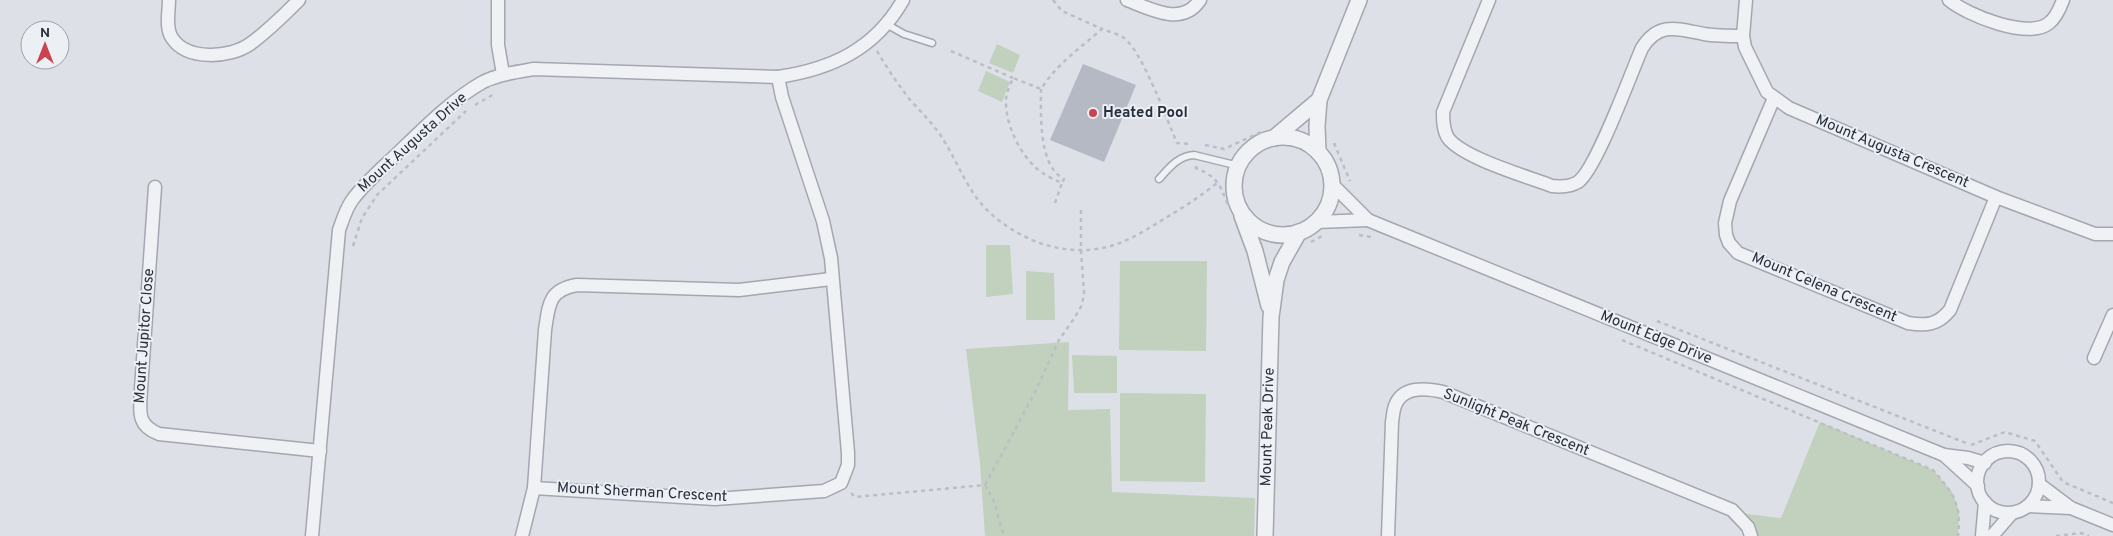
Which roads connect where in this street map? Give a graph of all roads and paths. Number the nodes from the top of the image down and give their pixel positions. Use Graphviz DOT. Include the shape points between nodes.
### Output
graph roads {
  1 [pos="169,0"];
  2 [pos="299,0"];
  3 [pos="498,0"];
  4 [pos="903,0"];
  5 [pos="1053,0"];
  6 [pos="1127,0"];
  7 [pos="1200,0"];
  8 [pos="1359,0"];
  9 [pos="1489,0"];
  10 [pos="1746,0"];
  11 [pos="1950,0"];
  12 [pos="2063,0"];
  13 [pos="891,27"];
  14 [pos="1102,29"];
  15 [pos="1743,36"];
  16 [pos="932,43"];
  17 [pos="876,51"];
  18 [pos="951,51"];
  19 [pos="872,54"];
  20 [pos="503,74"];
  21 [pos="778,77"];
  22 [pos="1013,78"];
  23 [pos="1041,89"];
  24 [pos="497,92"];
  25 [pos="1774,98"];
  26 [pos="1319,100"];
  27 [pos="1274,138"];
  28 [pos="1333,141"];
  29 [pos="1194,144"];
  30 [pos="1318,152"];
  31 [pos="1239,166"];
  32 [pos="1159,179"];
  33 [pos="1350,182"];
  34 [pos="1062,183"];
  35 [pos="1217,183"];
  36 [pos="1332,184"];
  37 [pos="155,187"];
  38 [pos="1996,197"];
  39 [pos="1055,204"];
  40 [pos="1081,206"];
  41 [pos="1240,209"];
  42 [pos="1368,220"];
  43 [pos="1380,226"];
  44 [pos="1321,228"];
  45 [pos="1356,234"];
  46 [pos="2113,234"];
  47 [pos="1303,238"];
  48 [pos="352,248"];
  49 [pos="1081,251"];
  50 [pos="832,279"];
  51 [pos="2113,315"];
  52 [pos="1271,317"];
  53 [pos="1656,321"];
  54 [pos="1620,339"];
  55 [pos="2094,358"];
  56 [pos="320,451"];
  57 [pos="1944,455"];
  58 [pos="1985,463"];
  59 [pos="841,483"];
  60 [pos="2039,484"];
  61 [pos="985,485"];
  62 [pos="1978,486"];
  63 [pos="534,488"];
  64 [pos="1985,502"];
  65 [pos="2113,503"];
  66 [pos="2028,506"];
  67 [pos="2071,508"];
  68 [pos="2012,513"];
  69 [pos="2113,525"];
  70 [pos="312,536"];
  71 [pos="522,536"];
  72 [pos="1004,536"];
  73 [pos="1265,536"];
  74 [pos="1388,536"];
  75 [pos="1751,536"];
  76 [pos="1958,536"];
  77 [pos="1982,536"];
  78 [pos="1992,536"];
  79 [pos="2056,536"];
  80 [pos="2089,536"];
  1 -- 2 [label="street" via="168,24 172,38 185,51 196,54 237,51 250,44"];
  3 -- 20 [label="street" via="498,45"];
  4 -- 13 [label="street, Mount Augusta Drive"];
  5 -- 14 [label="path" via="1062,11"];
  6 -- 7 [label="street" via="1165,14 1184,14 1194,9"];
  8 -- 26 [label="street"];
  9 -- 15 [label="street" via="1443,112 1443,125 1447,136 1458,148 1552,186 1577,183 1586,175 1648,38 1660,31 1678,28 1704,34"];
  10 -- 15 [label="street, Mount Augusta Crescent"];
  11 -- 12 [label="street" via="1980,16 2019,29 2048,24"];
  13 -- 16 [label="lane"];
  13 -- 17 [label="path"];
  13 -- 21 [label="street, Mount Augusta Drive" via="851,54 815,71"];
  14 -- 23 [label="path" via="1060,65"];
  14 -- 29 [label="path" via="1125,39 1147,73 1177,143"];
  15 -- 25 [label="street, Mount Augusta Crescent" via="1755,70"];
  17 -- 19 [label="path"];
  17 -- 49 [label="path" via="911,100 931,121 972,191 988,210 1025,237 1064,250"];
  18 -- 22 [label="path"];
  20 -- 21 [label="street, Mount Augusta Drive" via="560,68"];
  20 -- 56 [label="street, Mount Augusta Drive" via="469,92 417,135 364,186 344,213 336,248"];
  21 -- 50 [label="street" via="823,221"];
  22 -- 23 [label="path"];
  22 -- 34 [label="path" via="1006,99 1017,141 1034,166"];
  23 -- 34 [label="path" via="1044,144 1056,175 1064,179"];
  24 -- 48 [label="path" via="469,109 377,195 362,218"];
  25 -- 38 [label="street, Mount Augusta Crescent" via="1789,108"];
  25 -- 38 [label="street, Mount Celena Crescent" via="1730,201 1725,223 1729,243 1738,253 1908,324 1933,324 1944,319 1950,310"];
  26 -- 27 [label="street"];
  26 -- 30 [label="street"];
  27 -- 30 [label="street" via="1298,140"];
  27 -- 31 [label="street" via="1253,148"];
  28 -- 33 [label="path"];
  30 -- 36 [label="street" via="1326,164"];
  31 -- 32 [label="lane" via="1187,156 1180,158"];
  31 -- 41 [label="street, Mount Peak Drive" via="1234,188"];
  34 -- 39 [label="path"];
  35 -- 49 [label="path" via="1199,198 1142,232 1118,244"];
  36 -- 42 [label="street, Mount Edge Drive"];
  36 -- 44 [label="street"];
  37 -- 56 [label="street, Mount Jupitor Close" via="141,389 142,422 149,430 160,434"];
  38 -- 46 [label="street, Mount Augusta Crescent" via="2095,234"];
  40 -- 49 [label="path"];
  41 -- 47 [label="street" via="1248,220 1265,232"];
  41 -- 52 [label="street, Mount Peak Drive" via="1255,252"];
  42 -- 43 [label="street, Mount Edge Drive"];
  42 -- 44 [label="street, Mount Edge Drive"];
  43 -- 45 [label="path" via="1374,238"];
  43 -- 57 [label="street, Mount Edge Drive"];
  44 -- 47 [label="street"];
  44 -- 47 [label="path"];
  47 -- 52 [label="street, Mount Peak Drive" via="1282,262"];
  49 -- 61 [label="path" via="1082,304"];
  50 -- 59 [label="street" via="848,452 848,465"];
  50 -- 63 [label="street" via="739,290 577,285 559,291 552,298 545,330"];
  51 -- 55 [label="street"];
  52 -- 73 [label="street, Mount Peak Drive"];
  53 -- 65 [label="path" via="1972,445 2005,432 2035,442 2063,482"];
  54 -- 76 [label="path" via="1933,470 1952,492 1958,511"];
  56 -- 70 [label="street, Mount Augusta Drive"];
  57 -- 58 [label="street, Mount Edge Drive"];
  57 -- 62 [label="street, Mount Edge Drive"];
  58 -- 60 [label="street" via="2002,452 2016,452 2033,464"];
  58 -- 62 [label="street" via="1979,474"];
  59 -- 61 [label="path" via="855,497"];
  59 -- 63 [label="street, Mount Sherman Crescent" via="824,491 716,499"];
  60 -- 66 [label="street" via="2036,496"];
  60 -- 67 [label="street"];
  61 -- 72 [label="path"];
  62 -- 64 [label="street, Mount Edge Drive"];
  63 -- 71 [label="street"];
  64 -- 68 [label="street" via="1994,509"];
  64 -- 77 [label="street"];
  66 -- 67 [label="street"];
  66 -- 68 [label="street"];
  67 -- 69 [label="street"];
  68 -- 78 [label="street"];
  74 -- 75 [label="street, Sunlight Peak Crescent" via="1395,405 1417,388 1443,392 1732,510 1748,527"];
  79 -- 80 [label="path" via="2081,533"];
}
